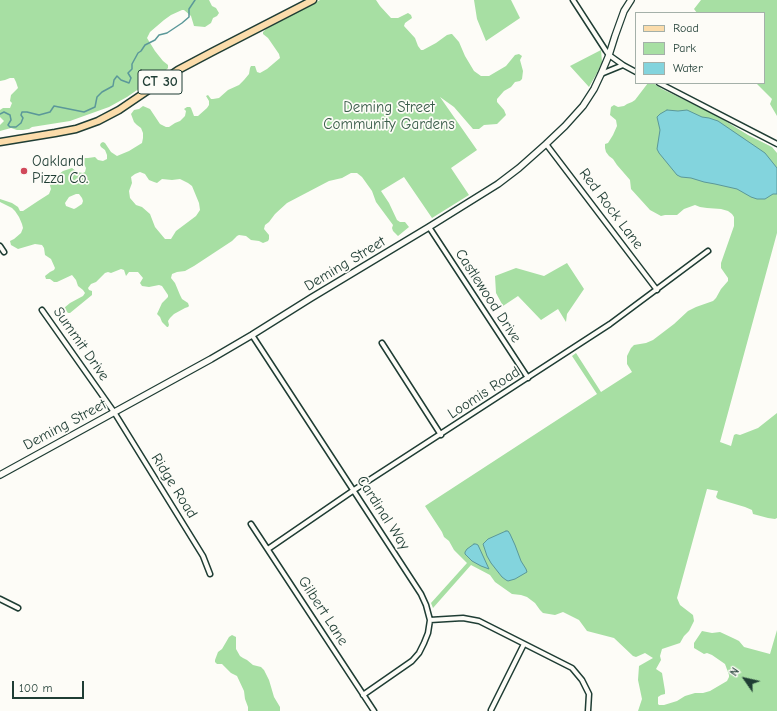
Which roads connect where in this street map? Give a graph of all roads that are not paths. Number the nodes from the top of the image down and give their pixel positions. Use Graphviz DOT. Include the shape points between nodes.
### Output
graph roads {
  1 [pos="312,0"];
  2 [pos="573,0"];
  3 [pos="631,0"];
  4 [pos="609,55"];
  5 [pos="623,65"];
  6 [pos="635,71"];
  7 [pos="601,74"];
  8 [pos="661,84"];
  9 [pos="0,142"];
  10 [pos="546,144"];
  11 [pos="777,144"];
  12 [pos="429,227"];
  13 [pos="0,246"];
  14 [pos="708,251"];
  15 [pos="4,252"];
  16 [pos="657,290"];
  17 [pos="42,310"];
  18 [pos="252,335"];
  19 [pos="382,343"];
  20 [pos="528,378"];
  21 [pos="114,412"];
  22 [pos="441,435"];
  23 [pos="0,475"];
  24 [pos="354,490"];
  25 [pos="251,524"];
  26 [pos="268,548"];
  27 [pos="210,574"];
  28 [pos="0,599"];
  29 [pos="18,608"];
  30 [pos="430,620"];
  31 [pos="524,644"];
  32 [pos="363,695"];
  33 [pos="491,710"];
  34 [pos="374,711"];
  35 [pos="588,711"];
  1 -- 9 [label="main road, CT 30" via="178,70 119,110 98,121 76,129"];
  2 -- 4 [label="street"];
  3 -- 4 [label="street, Deming Street" via="614,36"];
  4 -- 5 [label="street"];
  4 -- 7 [label="street, Deming Street"];
  5 -- 6 [label="street"];
  5 -- 7 [label="street"];
  7 -- 10 [label="street, Deming Street" via="583,106"];
  8 -- 11 [label="street"];
  10 -- 12 [label="street, Deming Street" via="498,184"];
  10 -- 16 [label="street, Red Rock Lane"];
  12 -- 18 [label="street, Deming Street"];
  12 -- 20 [label="street, Castlewood Drive"];
  13 -- 15 [label="street"];
  14 -- 16 [label="street, Loomis Road"];
  16 -- 20 [label="street, Loomis Road"];
  17 -- 21 [label="street, Summit Drive"];
  18 -- 21 [label="street, Deming Street"];
  18 -- 24 [label="street, Cardinal Way"];
  19 -- 22 [label="street"];
  20 -- 22 [label="street, Loomis Road"];
  21 -- 23 [label="street, Deming Street"];
  21 -- 27 [label="street, Ridge Road" via="204,556"];
  22 -- 24 [label="street, Loomis Road"];
  24 -- 26 [label="street, Loomis Road"];
  24 -- 30 [label="street, Cardinal Way" via="421,594"];
  25 -- 26 [label="street, Gilbert Lane"];
  26 -- 32 [label="street, Gilbert Lane"];
  28 -- 29 [label="street"];
  30 -- 31 [label="street" via="463,618 479,621"];
  30 -- 32 [label="street" via="424,643 412,662"];
  31 -- 33 [label="street"];
  31 -- 35 [label="street" via="572,668 589,694"];
  32 -- 34 [label="street, Gilbert Lane"];
}
